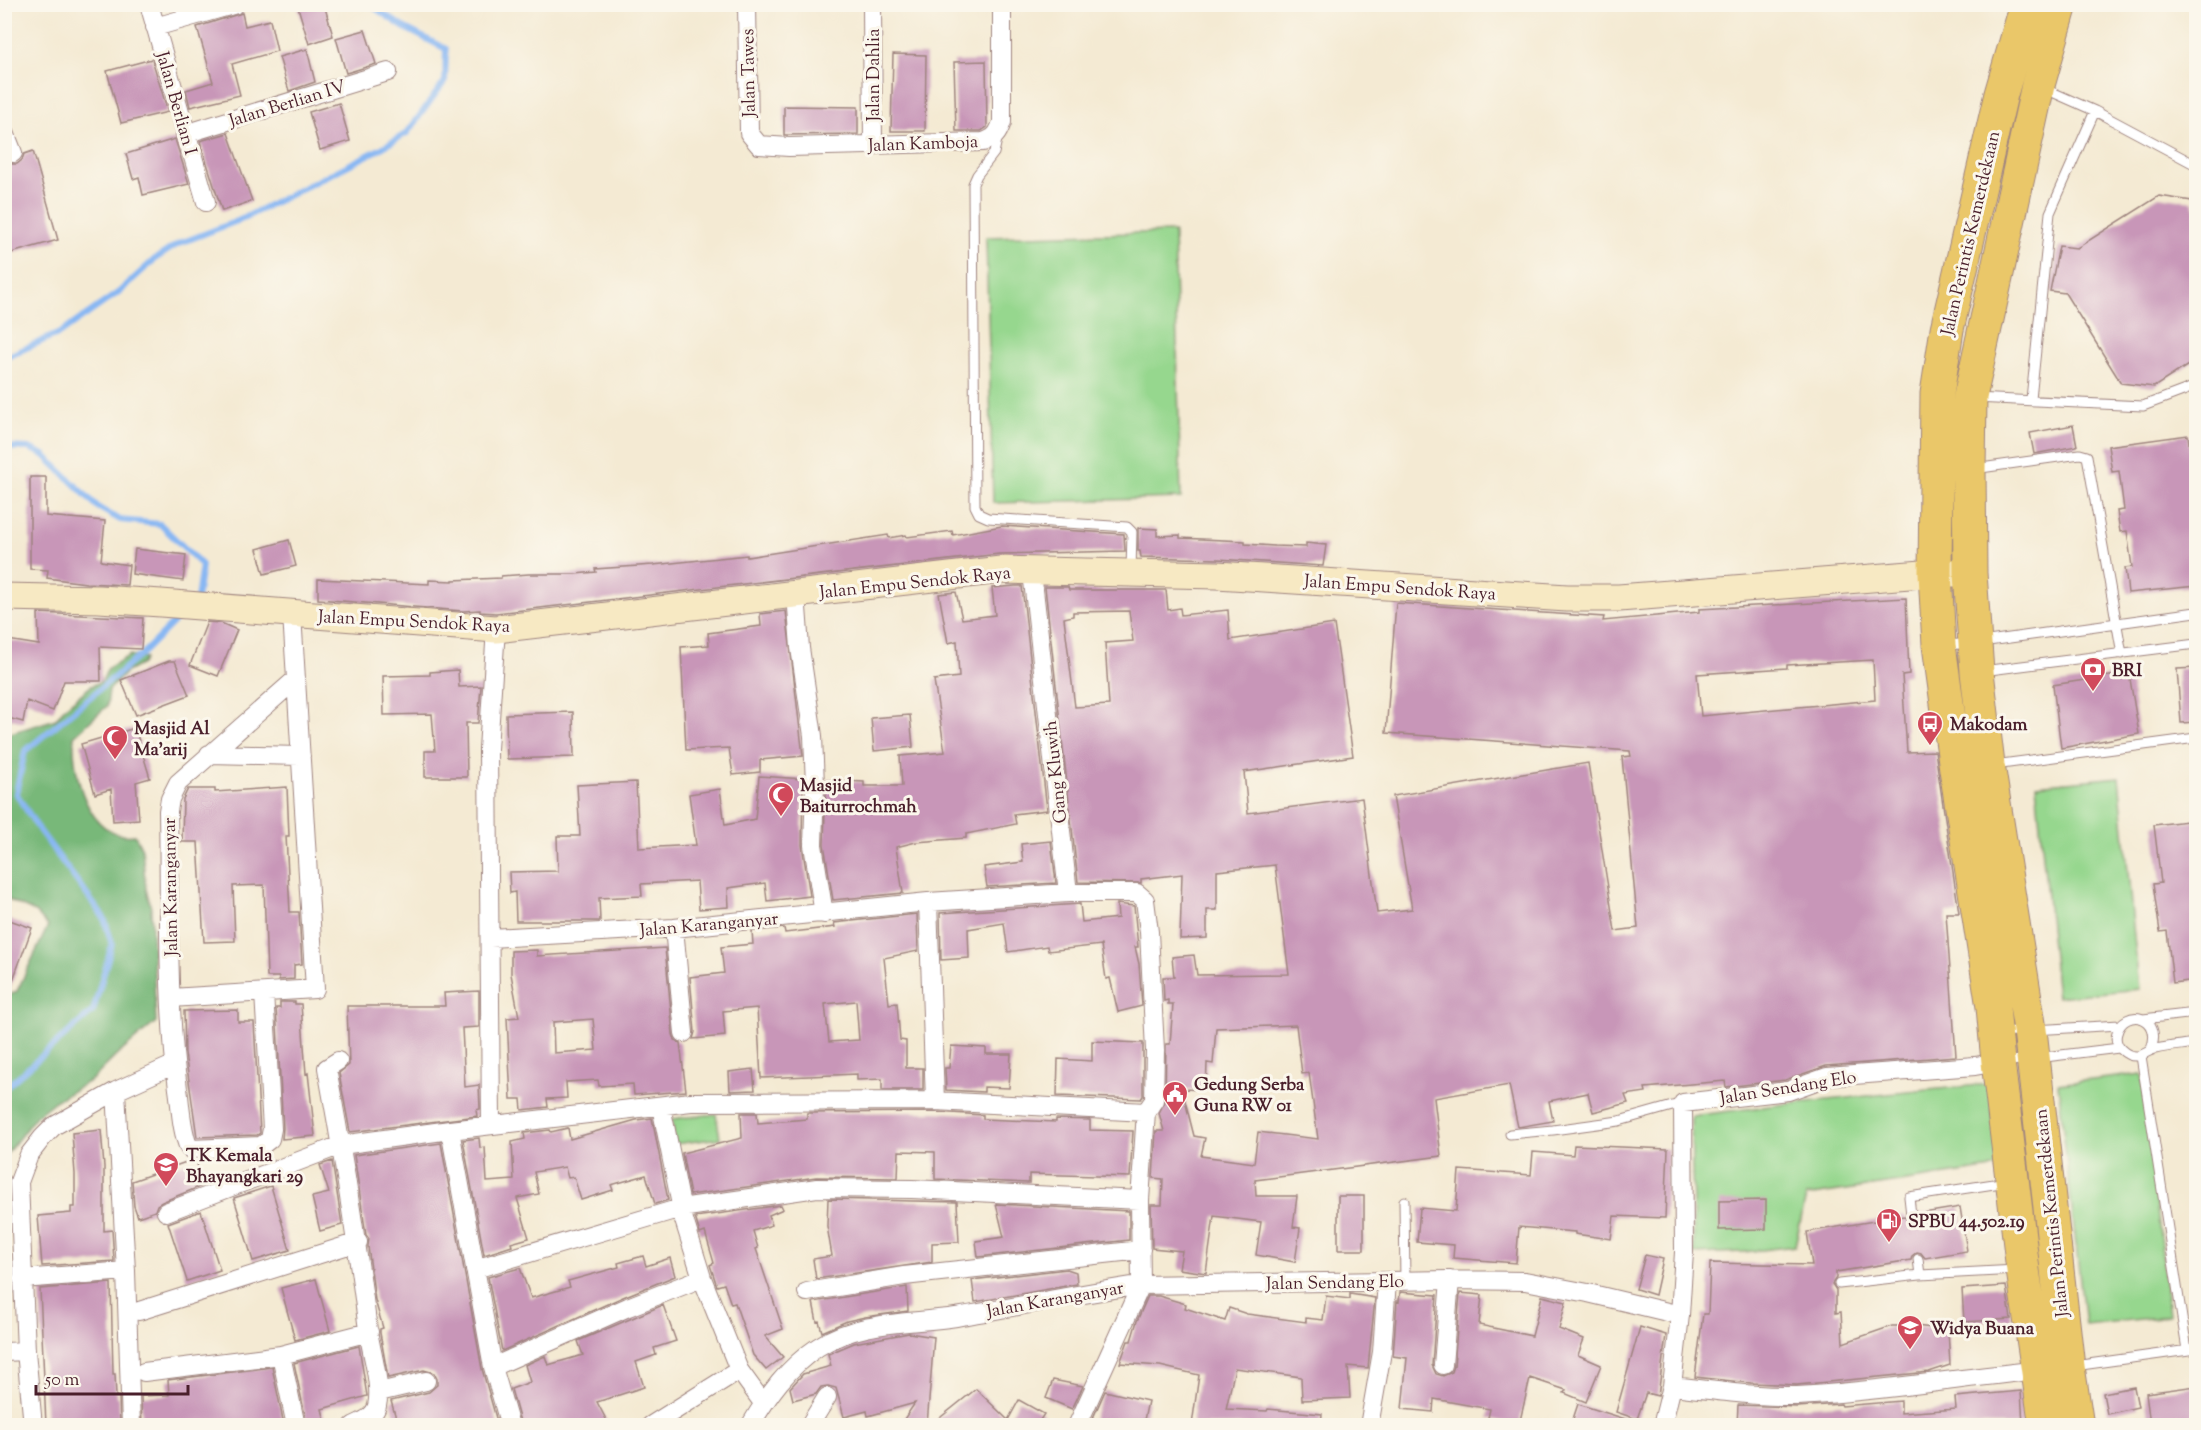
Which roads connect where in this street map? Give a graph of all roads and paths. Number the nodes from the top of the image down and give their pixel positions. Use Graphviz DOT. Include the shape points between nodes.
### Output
graph roads {
  1 [pos="149,4"];
  2 [pos="236,4"];
  3 [pos="747,4"];
  4 [pos="872,4"];
  5 [pos="1002,4"];
  6 [pos="2027,4"];
  7 [pos="2061,4"];
  8 [pos="156,27"];
  9 [pos="388,72"];
  10 [pos="2022,80"];
  11 [pos="2095,111"];
  12 [pos="4,130"];
  13 [pos="185,134"];
  14 [pos="998,134"];
  15 [pos="873,146"];
  16 [pos="789,147"];
  17 [pos="13,153"];
  18 [pos="2196,165"];
  19 [pos="206,202"];
  20 [pos="2196,386"];
  21 [pos="1954,395"];
  22 [pos="2031,399"];
  23 [pos="1952,472"];
  24 [pos="1032,572"];
  25 [pos="1935,573"];
  26 [pos="1970,573"];
  27 [pos="1131,574"];
  28 [pos="796,594"];
  29 [pos="4,597"];
  30 [pos="2196,612"];
  31 [pos="292,614"];
  32 [pos="2116,623"];
  33 [pos="496,629"];
  34 [pos="2196,644"];
  35 [pos="2122,654"];
  36 [pos="1959,664"];
  37 [pos="296,679"];
  38 [pos="2196,738"];
  39 [pos="209,754"];
  40 [pos="301,756"];
  41 [pos="1972,767"];
  42 [pos="1068,893"];
  43 [pos="928,902"];
  44 [pos="824,914"];
  45 [pos="674,928"];
  46 [pos="490,938"];
  47 [pos="264,993"];
  48 [pos="171,998"];
  49 [pos="2196,1013"];
  50 [pos="2143,1019"];
  51 [pos="2120,1025"];
  52 [pos="684,1033"];
  53 [pos="2196,1043"];
  54 [pos="2032,1044"];
  55 [pos="1996,1047"];
  56 [pos="2119,1048"];
  57 [pos="2151,1050"];
  58 [pos="2141,1056"];
  59 [pos="338,1061"];
  60 [pos="175,1064"];
  61 [pos="116,1091"];
  62 [pos="935,1101"];
  63 [pos="1683,1103"];
  64 [pos="661,1106"];
  65 [pos="1146,1112"];
  66 [pos="491,1125"];
  67 [pos="450,1130"];
  68 [pos="1510,1134"];
  69 [pos="341,1145"];
  70 [pos="2012,1181"];
  71 [pos="1140,1200"];
  72 [pos="1404,1201"];
  73 [pos="681,1208"];
  74 [pos="166,1212"];
  75 [pos="1911,1215"];
  76 [pos="358,1242"];
  77 [pos="1140,1250"];
  78 [pos="1918,1259"];
  79 [pos="475,1269"];
  80 [pos="2023,1270"];
  81 [pos="126,1271"];
  82 [pos="1920,1275"];
  83 [pos="702,1278"];
  84 [pos="22,1279"];
  85 [pos="1450,1280"];
  86 [pos="1396,1281"];
  87 [pos="1839,1284"];
  88 [pos="1141,1285"];
  89 [pos="807,1292"];
  90 [pos="139,1311"];
  91 [pos="1680,1315"];
  92 [pos="369,1332"];
  93 [pos="2192,1350"];
  94 [pos="4,1352"];
  95 [pos="26,1352"];
  96 [pos="281,1355"];
  97 [pos="1443,1365"];
  98 [pos="493,1367"];
  99 [pos="2053,1369"];
  100 [pos="739,1370"];
  101 [pos="144,1372"];
  102 [pos="426,1381"];
  103 [pos="1672,1386"];
  104 [pos="378,1392"];
  105 [pos="827,1397"];
  106 [pos="763,1403"];
  107 [pos="33,1425"];
  108 [pos="131,1425"];
  109 [pos="296,1425"];
  110 [pos="353,1425"];
  111 [pos="510,1425"];
  112 [pos="650,1425"];
  113 [pos="750,1425"];
  114 [pos="809,1425"];
  115 [pos="1077,1425"];
  116 [pos="1369,1425"];
  117 [pos="1662,1425"];
  118 [pos="2046,1425"];
  119 [pos="2078,1425"];
  1 -- 8 [label="street, Jalan Berlian I"];
  2 -- 8 [label="street"];
  3 -- 16 [label="street, Jalan Tawes" via="749,133 759,145"];
  4 -- 15 [label="street, Jalan Dahlia"];
  5 -- 14 [label="street, Jalan Kamboja" via="1002,122"];
  6 -- 10 [label="highway, Jalan Perintis Kemerdekaan"];
  7 -- 10 [label="highway, Jalan Perintis Kemerdekaan"];
  8 -- 13 [label="street, Jalan Berlian I"];
  9 -- 13 [label="street, Jalan Berlian IV"];
  10 -- 11 [label="lane"];
  10 -- 21 [label="highway, Jalan Perintis Kemerdekaan" via="1947,329"];
  11 -- 18 [label="lane"];
  11 -- 22 [label="lane" via="2050,213"];
  12 -- 17 [label="street"];
  13 -- 19 [label="street, Jalan Berlian I"];
  14 -- 15 [label="street, Jalan Kamboja" via="983,142"];
  14 -- 27 [label="lane" via="994,153 973,184 975,506 979,514 988,518 1127,527 1132,532"];
  15 -- 16 [label="street, Jalan Kamboja"];
  20 -- 22 [label="lane" via="2143,406"];
  21 -- 22 [label="lane"];
  21 -- 23 [label="highway, Jalan Perintis Kemerdekaan"];
  23 -- 25 [label="highway, Jalan Perintis Kemerdekaan"];
  23 -- 26 [label="highway, Jalan Perintis Kemerdekaan"];
  23 -- 32 [label="lane" via="2087,456"];
  24 -- 27 [label="main road, Jalan Empu Sendok Raya"];
  24 -- 28 [label="main road, Jalan Empu Sendok Raya" via="1001,570"];
  24 -- 42 [label="street, Gang Kluwih"];
  25 -- 26 [label="main road"];
  25 -- 27 [label="main road, Jalan Empu Sendok Raya" via="1619,598 1217,575"];
  25 -- 36 [label="highway, Jalan Perintis Kemerdekaan"];
  26 -- 36 [label="highway, Jalan Perintis Kemerdekaan"];
  28 -- 33 [label="main road, Jalan Empu Sendok Raya"];
  28 -- 44 [label="street" via="813,736 813,845"];
  29 -- 31 [label="main road, Jalan Empu Sendok Raya" via="99,599"];
  30 -- 32 [label="lane"];
  31 -- 33 [label="main road, Jalan Empu Sendok Raya"];
  31 -- 37 [label="street"];
  32 -- 35 [label="lane"];
  32 -- 36 [label="lane"];
  33 -- 46 [label="street" via="488,749"];
  34 -- 35 [label="lane"];
  35 -- 36 [label="lane"];
  36 -- 41 [label="highway, Jalan Perintis Kemerdekaan"];
  37 -- 39 [label="street, Jalan Karanganyar"];
  37 -- 40 [label="street"];
  38 -- 41 [label="lane"];
  39 -- 40 [label="street"];
  39 -- 48 [label="street, Jalan Karanganyar" via="178,783 168,811"];
  40 -- 47 [label="street" via="315,990"];
  41 -- 54 [label="highway, Jalan Perintis Kemerdekaan"];
  41 -- 55 [label="highway, Jalan Perintis Kemerdekaan"];
  42 -- 43 [label="street, Jalan Karanganyar"];
  42 -- 65 [label="street, Jalan Karanganyar" via="1137,892 1145,900 1155,1050 1154,1100"];
  43 -- 44 [label="street, Jalan Karanganyar"];
  43 -- 62 [label="street"];
  44 -- 45 [label="street, Jalan Karanganyar"];
  45 -- 46 [label="street, Jalan Karanganyar"];
  45 -- 52 [label="street"];
  46 -- 66 [label="street"];
  47 -- 48 [label="street"];
  47 -- 60 [label="street, Jalan Karanganyar" via="270,1139 261,1146 189,1148"];
  48 -- 60 [label="street, Jalan Karanganyar"];
  49 -- 50 [label="lane"];
  50 -- 51 [label="lane" via="2131,1018"];
  50 -- 57 [label="lane" via="2152,1027 2155,1038"];
  51 -- 54 [label="lane"];
  51 -- 56 [label="lane" via="2116,1036"];
  53 -- 57 [label="lane"];
  54 -- 55 [label="lane"];
  54 -- 55 [label="lane"];
  54 -- 56 [label="lane"];
  54 -- 99 [label="highway, Jalan Perintis Kemerdekaan"];
  55 -- 63 [label="street, Jalan Sendang Elo" via="1975,1066 1827,1077 1788,1091"];
  55 -- 70 [label="highway, Jalan Perintis Kemerdekaan"];
  56 -- 58 [label="lane" via="2128,1055"];
  57 -- 58 [label="lane"];
  58 -- 93 [label="lane"];
  59 -- 69 [label="street" via="327,1068"];
  60 -- 61 [label="street"];
  61 -- 81 [label="street"];
  61 -- 84 [label="street" via="54,1126 29,1155 19,1182"];
  62 -- 64 [label="street" via="691,1102"];
  62 -- 65 [label="street"];
  63 -- 68 [label="lane" via="1619,1121"];
  63 -- 91 [label="street" via="1684,1252"];
  64 -- 66 [label="street"];
  64 -- 73 [label="street"];
  65 -- 71 [label="street, Jalan Karanganyar"];
  66 -- 67 [label="street"];
  67 -- 69 [label="street"];
  67 -- 79 [label="street"];
  69 -- 74 [label="street"];
  69 -- 76 [label="street"];
  70 -- 75 [label="lane" via="1909,1197"];
  70 -- 80 [label="highway, Jalan Perintis Kemerdekaan"];
  71 -- 73 [label="street" via="817,1188"];
  71 -- 77 [label="street, Jalan Karanganyar"];
  72 -- 86 [label="lane"];
  73 -- 79 [label="street"];
  73 -- 83 [label="street"];
  76 -- 90 [label="street"];
  76 -- 92 [label="street"];
  77 -- 88 [label="street, Jalan Karanganyar"];
  77 -- 89 [label="street" via="904,1276"];
  78 -- 82 [label="lane"];
  79 -- 98 [label="street"];
  80 -- 82 [label="lane"];
  80 -- 99 [label="highway, Jalan Perintis Kemerdekaan"];
  81 -- 84 [label="street"];
  81 -- 108 [label="street"];
  82 -- 87 [label="lane"];
  83 -- 98 [label="street"];
  83 -- 100 [label="street"];
  84 -- 95 [label="street"];
  85 -- 86 [label="street, Jalan Sendang Elo"];
  85 -- 91 [label="street, Jalan Sendang Elo" via="1525,1281"];
  85 -- 97 [label="street"];
  86 -- 88 [label="street, Jalan Sendang Elo"];
  86 -- 116 [label="street"];
  88 -- 106 [label="street, Jalan Karanganyar" via="954,1317 877,1325 844,1334 793,1366"];
  88 -- 115 [label="street"];
  91 -- 103 [label="street"];
  92 -- 96 [label="street"];
  92 -- 104 [label="street"];
  93 -- 99 [label="lane"];
  94 -- 95 [label="street"];
  95 -- 107 [label="street"];
  96 -- 101 [label="street"];
  96 -- 109 [label="street"];
  98 -- 111 [label="street"];
  99 -- 103 [label="street" via="1796,1396"];
  99 -- 118 [label="highway, Jalan Perintis Kemerdekaan"];
  99 -- 119 [label="highway, Jalan Perintis Kemerdekaan"];
  100 -- 106 [label="street"];
  100 -- 112 [label="street"];
  102 -- 104 [label="street"];
  103 -- 117 [label="street"];
  104 -- 110 [label="street" via="376,1408 368,1420"];
  105 -- 114 [label="street"];
  106 -- 113 [label="street, Jalan Karanganyar"];
}
